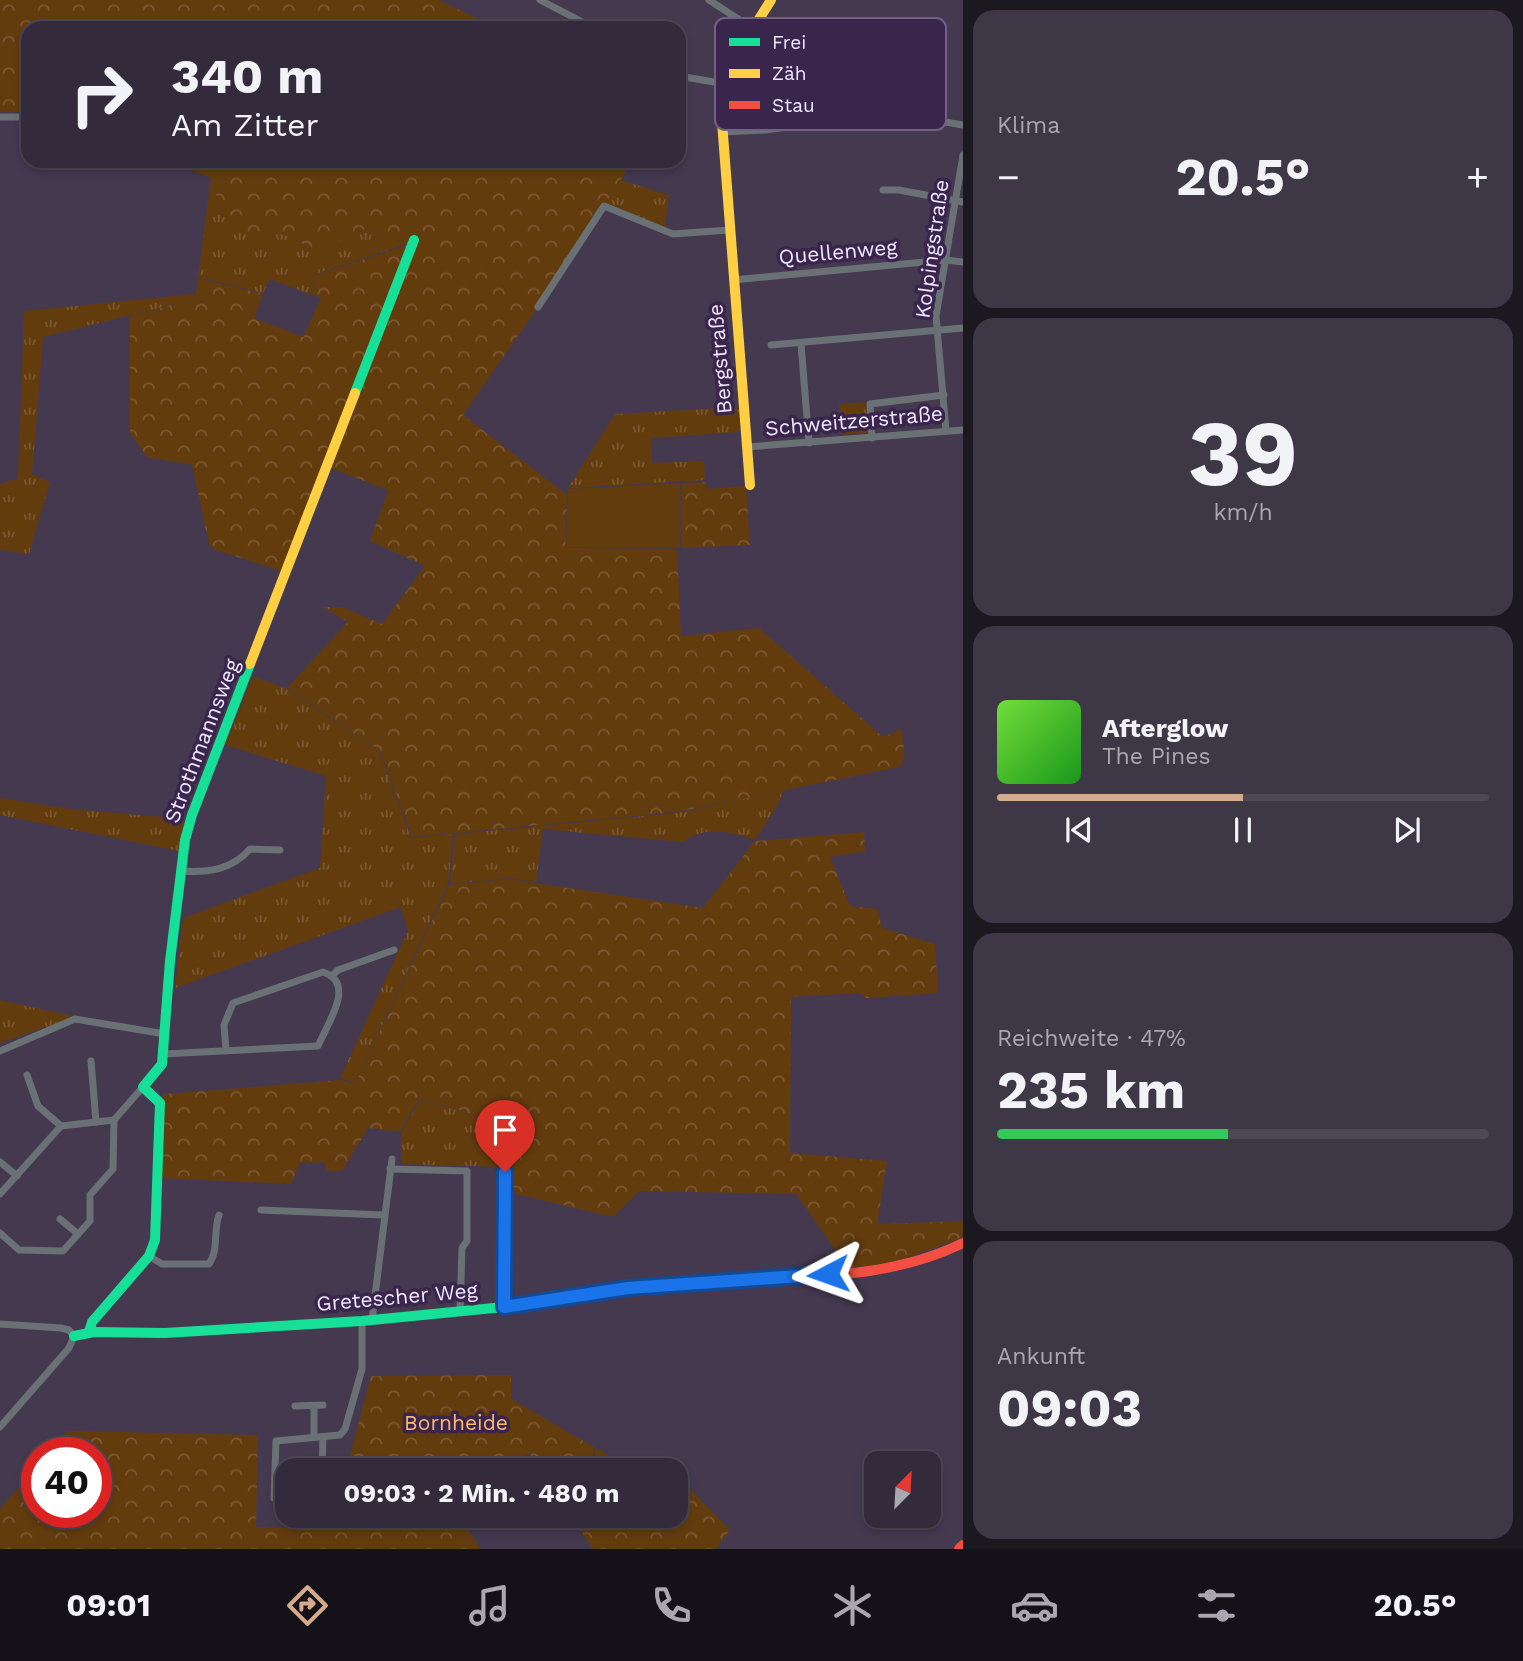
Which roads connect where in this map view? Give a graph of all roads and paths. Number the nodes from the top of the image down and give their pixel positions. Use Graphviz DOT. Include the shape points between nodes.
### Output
graph roads {
  1 [pos="541,0"];
  2 [pos="709,0"];
  3 [pos="771,0"];
  4 [pos="737,18"];
  5 [pos="759,18"];
  6 [pos="581,21"];
  7 [pos="686,77"];
  8 [pos="715,82"];
  9 [pos="0,117"];
  10 [pos="18,117"];
  11 [pos="765,130"];
  12 [pos="722,132"];
  13 [pos="963,155"];
  14 [pos="883,190"];
  15 [pos="959,201"];
  16 [pos="729,230"];
  17 [pos="414,240"];
  18 [pos="946,260"];
  19 [pos="963,262"];
  20 [pos="733,280"];
  21 [pos="538,307"];
  22 [pos="963,328"];
  23 [pos="938,331"];
  24 [pos="801,344"];
  25 [pos="771,345"];
  26 [pos="944,395"];
  27 [pos="963,430"];
  28 [pos="946,431"];
  29 [pos="872,438"];
  30 [pos="809,443"];
  31 [pos="747,447"];
  32 [pos="750,485"];
  33 [pos="280,850"];
  34 [pos="181,871"];
  35 [pos="394,950"];
  36 [pos="333,975"];
  37 [pos="165,1034"];
  38 [pos="0,1051"];
  39 [pos="226,1051"];
  40 [pos="163,1054"];
  41 [pos="91,1061"];
  42 [pos="27,1075"];
  43 [pos="144,1087"];
  44 [pos="114,1120"];
  45 [pos="96,1122"];
  46 [pos="61,1126"];
  47 [pos="392,1159"];
  48 [pos="0,1162"];
  49 [pos="390,1169"];
  50 [pos="505,1172"];
  51 [pos="17,1176"];
  52 [pos="0,1194"];
  53 [pos="261,1210"];
  54 [pos="219,1215"];
  55 [pos="384,1215"];
  56 [pos="60,1219"];
  57 [pos="0,1233"];
  58 [pos="78,1234"];
  59 [pos="963,1243"];
  60 [pos="149,1256"];
  61 [pos="504,1307"];
  62 [pos="460,1311"];
  63 [pos="367,1320"];
  64 [pos="0,1324"];
  65 [pos="89,1332"];
  66 [pos="74,1336"];
  67 [pos="323,1405"];
  68 [pos="295,1406"];
  69 [pos="314,1406"];
  70 [pos="0,1427"];
  71 [pos="314,1437"];
  72 [pos="323,1437"];
  73 [pos="275,1458"];
  74 [pos="322,1458"];
  75 [pos="275,1470"];
  76 [pos="275,1498"];
  77 [pos="963,1545"];
  78 [pos="959,1549"];
  1 -- 6 [label="street"];
  2 -- 4 [label="street"];
  3 -- 5 [label="street"];
  7 -- 8 [label="street"];
  9 -- 10 [label="street"];
  11 -- 12 [label="street"];
  12 -- 16 [label="street, Bergstraße"];
  13 -- 15 [label="street, Kolpingstraße"];
  14 -- 15 [label="street"];
  15 -- 18 [label="street, Kolpingstraße"];
  16 -- 20 [label="street, Bergstraße"];
  16 -- 21 [label="street" via="673,234 604,206"];
  17 -- 34 [label="street, Strothmannsweg" via="192,815"];
  18 -- 19 [label="street, Quellenweg"];
  18 -- 20 [label="street, Quellenweg"];
  18 -- 23 [label="street, Kolpingstraße" via="936,316"];
  20 -- 31 [label="street, Bergstraße"];
  22 -- 23 [label="street"];
  23 -- 24 [label="street"];
  23 -- 26 [label="street, Kolpingstraße"];
  24 -- 25 [label="street"];
  24 -- 30 [label="street"];
  26 -- 28 [label="street, Kolpingstraße"];
  26 -- 29 [label="street" via="870,404"];
  27 -- 28 [label="street, Schweitzerstraße"];
  28 -- 29 [label="street, Schweitzerstraße"];
  29 -- 30 [label="street, Schweitzerstraße"];
  30 -- 31 [label="street, Schweitzerstraße"];
  31 -- 32 [label="street, Bergstraße"];
  33 -- 34 [label="street" via="250,849 236,862 207,873"];
  34 -- 37 [label="street, Strothmannsweg"];
  35 -- 36 [label="street"];
  36 -- 39 [label="street" via="323,972 233,1003 224,1025"];
  36 -- 39 [label="street" via="340,995 318,1046"];
  37 -- 38 [label="street" via="75,1019"];
  37 -- 40 [label="street, Strothmannsweg"];
  39 -- 40 [label="street"];
  40 -- 43 [label="street, Strothmannsweg" via="162,1064"];
  41 -- 45 [label="street"];
  42 -- 46 [label="street" via="38,1106"];
  43 -- 44 [label="street"];
  43 -- 60 [label="street" via="160,1103 155,1240"];
  44 -- 45 [label="street"];
  44 -- 58 [label="street" via="113,1168 90,1195 90,1221"];
  45 -- 46 [label="street"];
  46 -- 51 [label="street"];
  47 -- 49 [label="street"];
  48 -- 51 [label="street"];
  49 -- 55 [label="street"];
  49 -- 62 [label="street" via="467,1171"];
  50 -- 61 [label="street"];
  51 -- 52 [label="street"];
  53 -- 55 [label="street"];
  54 -- 60 [label="street" via="209,1264 162,1264"];
  55 -- 63 [label="street"];
  56 -- 58 [label="street"];
  57 -- 58 [label="street" via="19,1250 63,1251"];
  59 -- 61 [label="street, Gretescher Weg" via="931,1257 866,1272 628,1288"];
  60 -- 65 [label="street" via="92,1322"];
  61 -- 62 [label="street, Gretescher Weg"];
  62 -- 63 [label="street, Gretescher Weg"];
  63 -- 65 [label="street, Gretescher Weg" via="164,1334"];
  63 -- 72 [label="street" via="362,1369 345,1429 340,1435"];
  64 -- 66 [label="street" via="61,1328"];
  65 -- 66 [label="street, Gretescher Weg"];
  66 -- 70 [label="street" via="69,1348"];
  67 -- 69 [label="street"];
  68 -- 69 [label="street"];
  69 -- 71 [label="street"];
  71 -- 72 [label="street"];
  71 -- 73 [label="street" via="276,1441"];
  72 -- 74 [label="street"];
  75 -- 76 [label="street"];
  77 -- 78 [label="street"];
}
